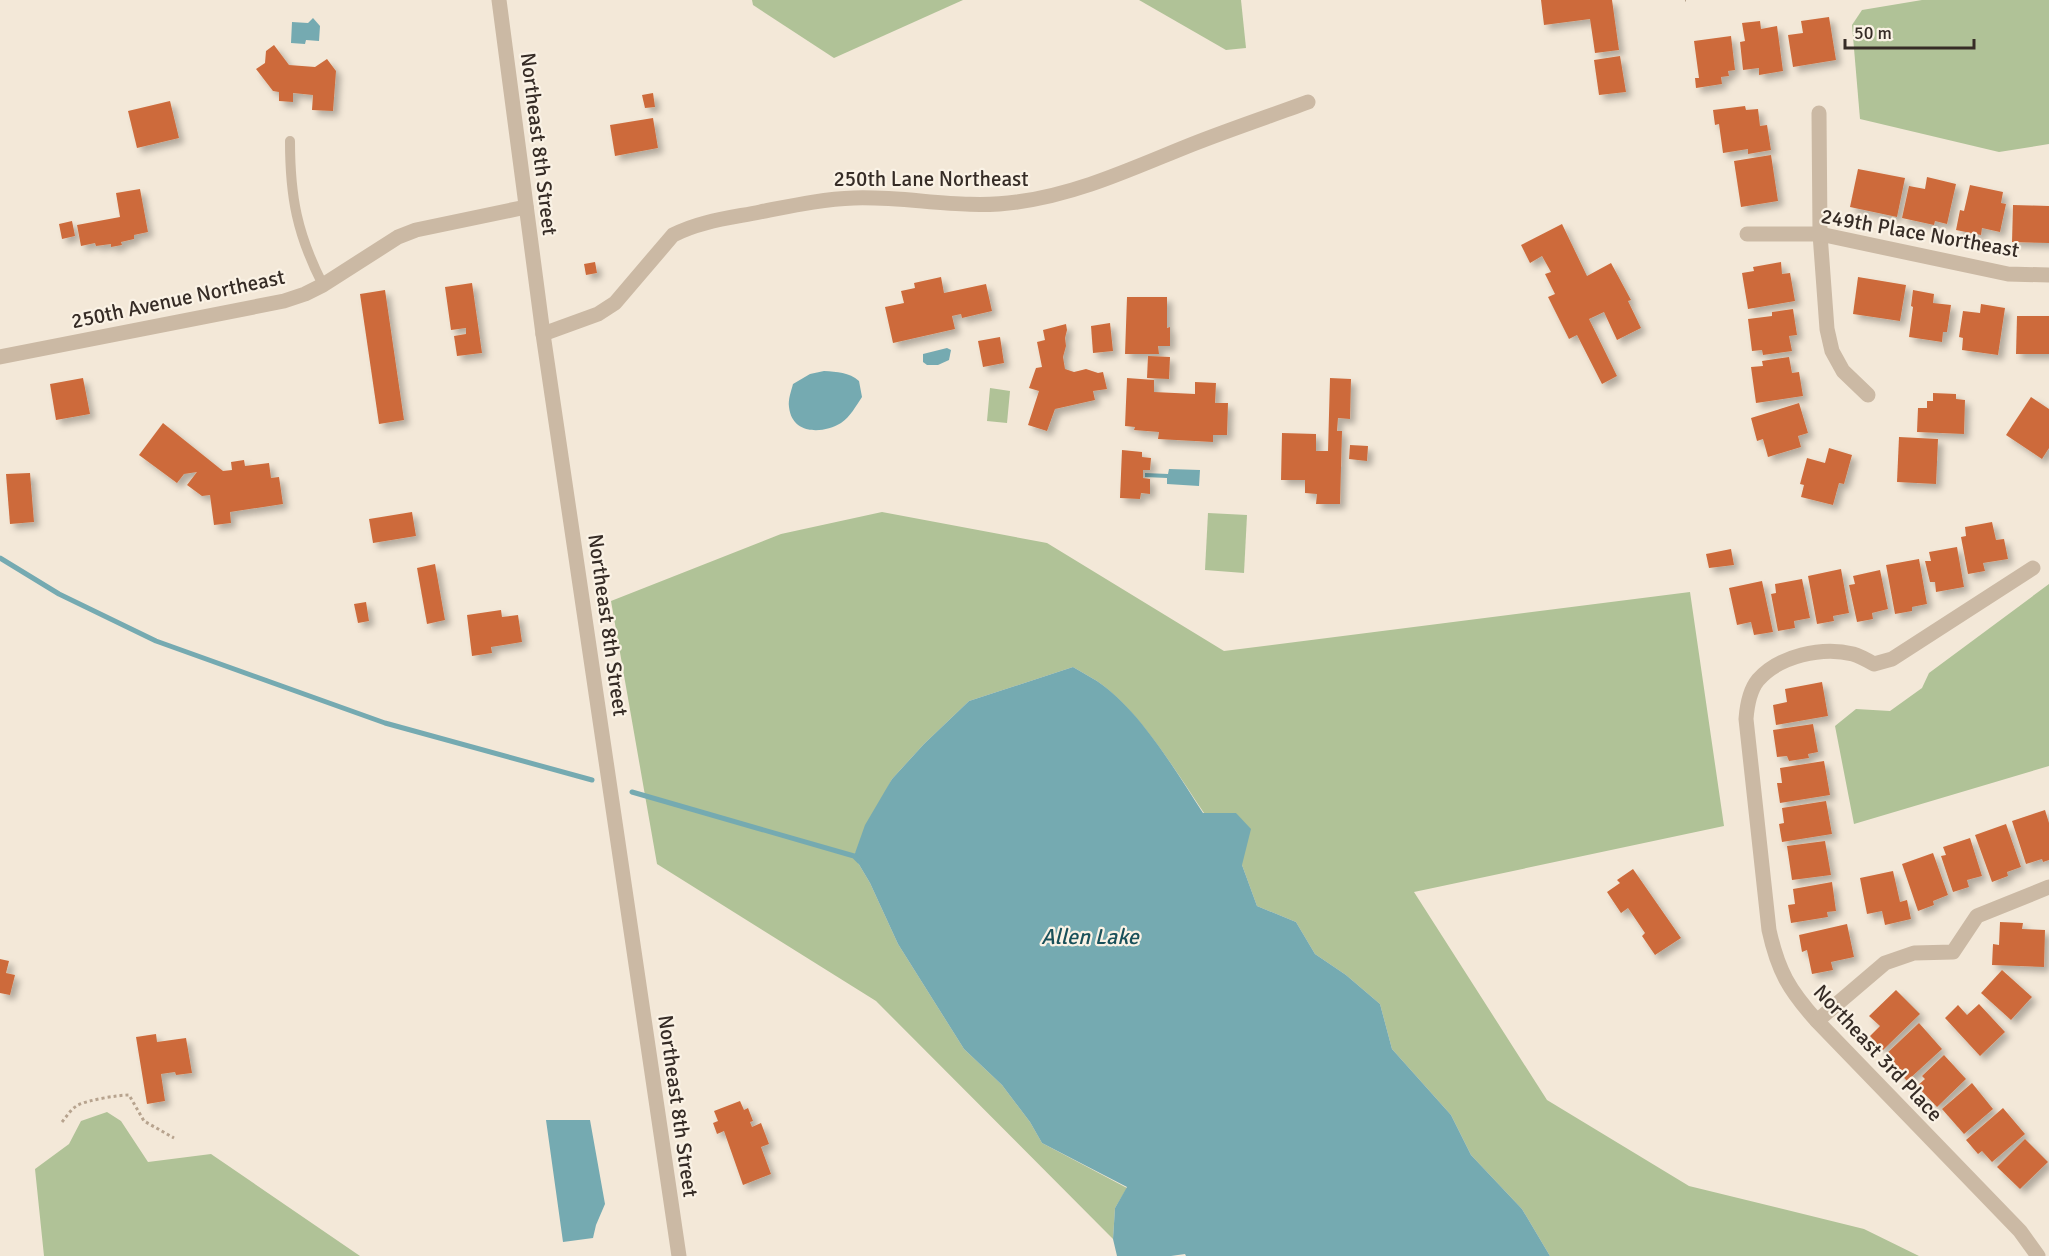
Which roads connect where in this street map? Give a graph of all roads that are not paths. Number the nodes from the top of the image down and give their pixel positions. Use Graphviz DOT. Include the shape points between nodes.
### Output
graph roads {
  1 [pos="499,0"];
  2 [pos="1308,102"];
  3 [pos="1819,113"];
  4 [pos="290,141"];
  5 [pos="526,207"];
  6 [pos="1747,234"];
  7 [pos="1820,234"];
  8 [pos="2049,275"];
  9 [pos="323,285"];
  10 [pos="543,334"];
  11 [pos="0,357"];
  12 [pos="1868,394"];
  13 [pos="2033,568"];
  14 [pos="2049,888"];
  15 [pos="1816,1021"];
  16 [pos="679,1256"];
  17 [pos="2038,1256"];
  1 -- 5 [label="street, Northeast 8th Street"];
  2 -- 10 [label="street, 250th Lane Northeast" via="1051,197 977,204 855,198 812,202 696,225 673,235 615,303"];
  3 -- 7 [label="street"];
  4 -- 9 [label="lane" via="296,218"];
  5 -- 9 [label="street, 250th Avenue Northeast" via="416,230 398,237"];
  5 -- 10 [label="street, Northeast 8th Street"];
  6 -- 7 [label="street, 249th Place Northeast"];
  7 -- 8 [label="street, 249th Place Northeast" via="2008,274"];
  7 -- 12 [label="street" via="1832,351 1843,371"];
  9 -- 11 [label="street, 250th Avenue Northeast" via="284,301"];
  10 -- 16 [label="street, Northeast 8th Street"];
  13 -- 15 [label="street, Northeast 3rd Place" via="1892,658 1874,664 1854,654 1833,652 1787,660 1757,681 1748,699 1746,719 1774,955 1796,998"];
  14 -- 15 [label="street" via="1977,916 1953,952 1914,953 1885,963"];
  15 -- 17 [label="street, Northeast 3rd Place" via="2020,1231"];
}
